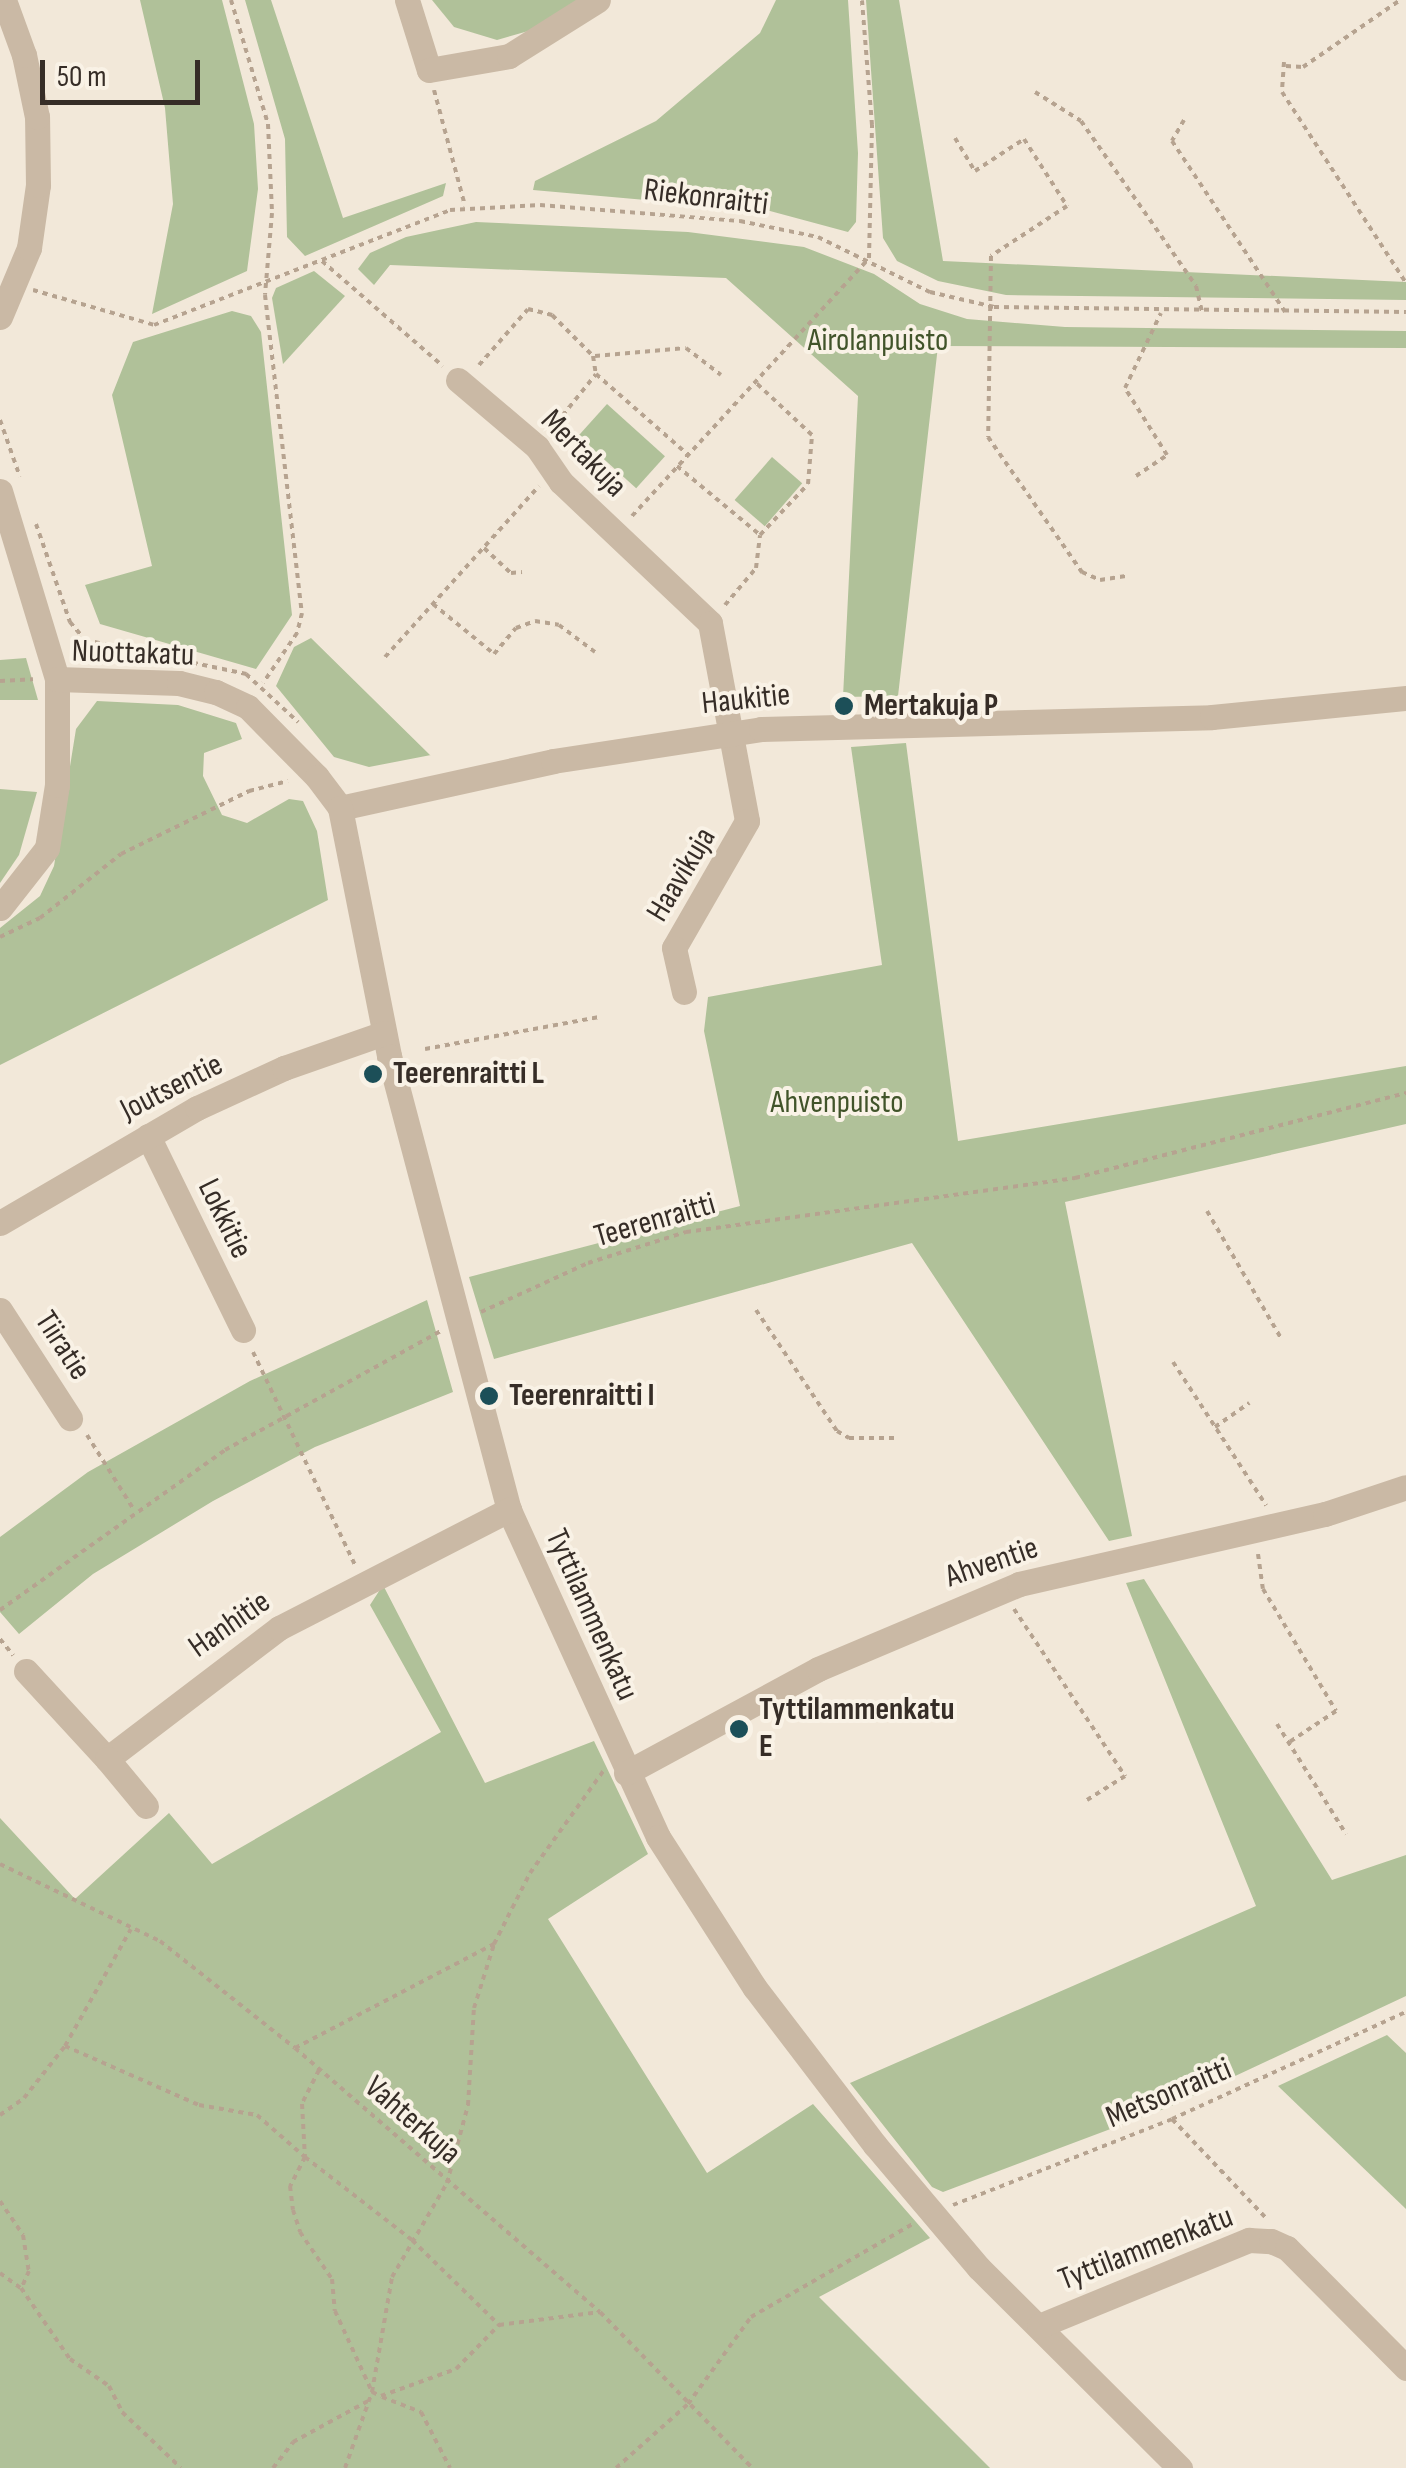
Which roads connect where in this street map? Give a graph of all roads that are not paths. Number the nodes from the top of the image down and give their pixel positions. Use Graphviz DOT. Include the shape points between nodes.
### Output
graph roads {
  1 [pos="4,0"];
  2 [pos="407,0"];
  3 [pos="598,0"];
  4 [pos="0,317"];
  5 [pos="461,382"];
  6 [pos="13,492"];
  7 [pos="57,679"];
  8 [pos="1406,698"];
  9 [pos="730,732"];
  10 [pos="340,808"];
  11 [pos="0,908"];
  12 [pos="684,992"];
  13 [pos="384,1034"];
  14 [pos="148,1136"];
  15 [pos="0,1223"];
  16 [pos="0,1310"];
  17 [pos="242,1330"];
  18 [pos="70,1418"];
  19 [pos="1406,1487"];
  20 [pos="509,1510"];
  21 [pos="26,1670"];
  22 [pos="107,1759"];
  23 [pos="622,1765"];
  24 [pos="146,1806"];
  25 [pos="1040,2326"];
  26 [pos="1406,2368"];
  27 [pos="1180,2468"];
  1 -- 4 [label="street" via="37,117 38,186 29,248"];
  2 -- 3 [label="street" via="429,70 510,56"];
  5 -- 9 [label="street, Mertakuja" via="537,448 710,623"];
  6 -- 7 [label="street"];
  7 -- 10 [label="street, Nuottakatu" via="179,683 232,698 291,748"];
  7 -- 11 [label="street, Nuottakatu" via="57,784 47,848"];
  8 -- 9 [label="street, Haukitie" via="1212,718"];
  9 -- 10 [label="street, Haukitie" via="553,761"];
  9 -- 12 [label="street, Haavikuja" via="747,822 674,948"];
  10 -- 13 [label="street, Tyttilammenkatu"];
  13 -- 14 [label="street, Joutsentie" via="284,1068"];
  13 -- 20 [label="street, Tyttilammenkatu"];
  14 -- 15 [label="street, Joutsentie"];
  14 -- 17 [label="street, Lokkitie"];
  16 -- 18 [label="street, Tiiratie"];
  19 -- 23 [label="street, Ahventie" via="1258,1519 1002,1591"];
  20 -- 22 [label="street, Hanhitie" via="363,1580 233,1660"];
  20 -- 23 [label="street, Tyttilammenkatu"];
  21 -- 22 [label="street"];
  22 -- 24 [label="street"];
  23 -- 25 [label="street, Tyttilammenkatu" via="658,1837 755,1988"];
  25 -- 26 [label="street, Tyttilammenkatu" via="1249,2240 1271,2241 1287,2248"];
  25 -- 27 [label="street, Tyttilammenkatu"];
}
